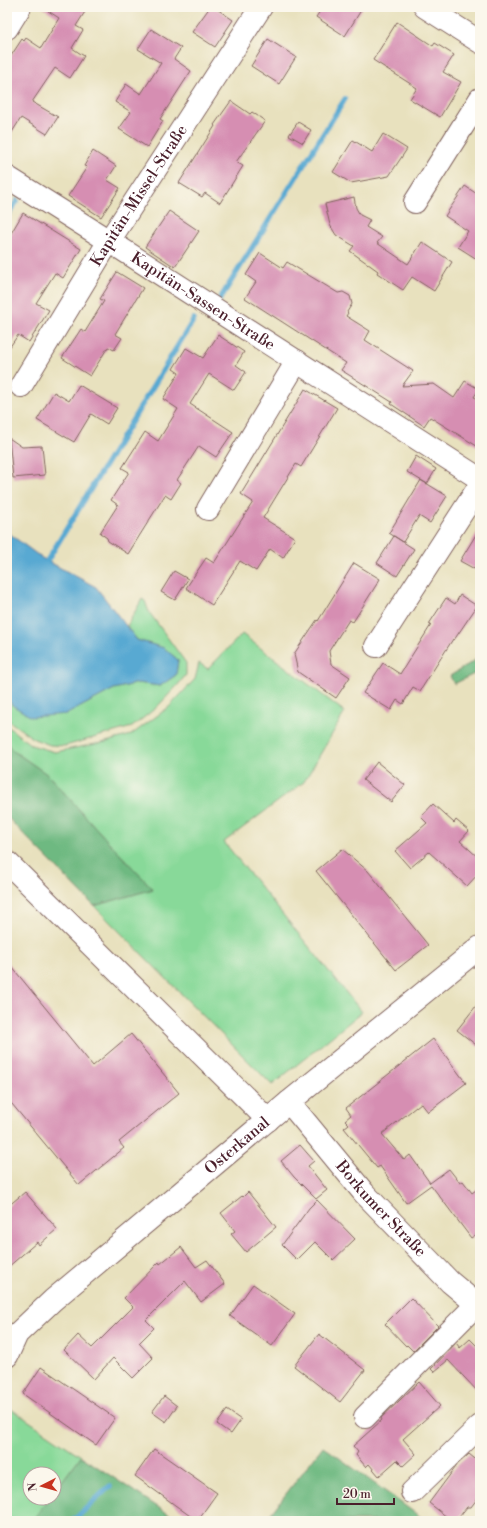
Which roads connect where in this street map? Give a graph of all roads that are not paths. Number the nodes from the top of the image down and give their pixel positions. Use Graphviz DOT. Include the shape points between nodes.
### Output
graph roads {
  1 [pos="20,7"];
  2 [pos="261,7"];
  3 [pos="425,7"];
  4 [pos="7,28"];
  5 [pos="480,42"];
  6 [pos="480,99"];
  7 [pos="7,177"];
  8 [pos="415,202"];
  9 [pos="109,241"];
  10 [pos="297,361"];
  11 [pos="21,386"];
  12 [pos="478,489"];
  13 [pos="208,509"];
  14 [pos="376,646"];
  15 [pos="7,862"];
  16 [pos="480,947"];
  17 [pos="289,1102"];
  18 [pos="268,1120"];
  19 [pos="478,1305"];
  20 [pos="7,1356"];
  21 [pos="365,1418"];
  22 [pos="480,1426"];
  23 [pos="412,1492"];
  1 -- 4 [label="street"];
  2 -- 9 [label="street, Kapitän-Missel-Straße"];
  3 -- 5 [label="street"];
  6 -- 8 [label="street"];
  7 -- 9 [label="street, Kapitän-Sassen-Straße"];
  9 -- 10 [label="street, Kapitän-Sassen-Straße"];
  9 -- 11 [label="street, Kapitän-Missel-Straße"];
  10 -- 12 [label="street, Kapitän-Sassen-Straße"];
  10 -- 13 [label="street"];
  12 -- 14 [label="street"];
  15 -- 18 [label="street"];
  16 -- 17 [label="street, Osterkanal"];
  17 -- 18 [label="street, Osterkanal"];
  17 -- 19 [label="street, Borkumer Straße" via="364,1193 450,1282"];
  18 -- 20 [label="street, Osterkanal" via="53,1300 17,1334"];
  19 -- 21 [label="street"];
  22 -- 23 [label="street"];
}
